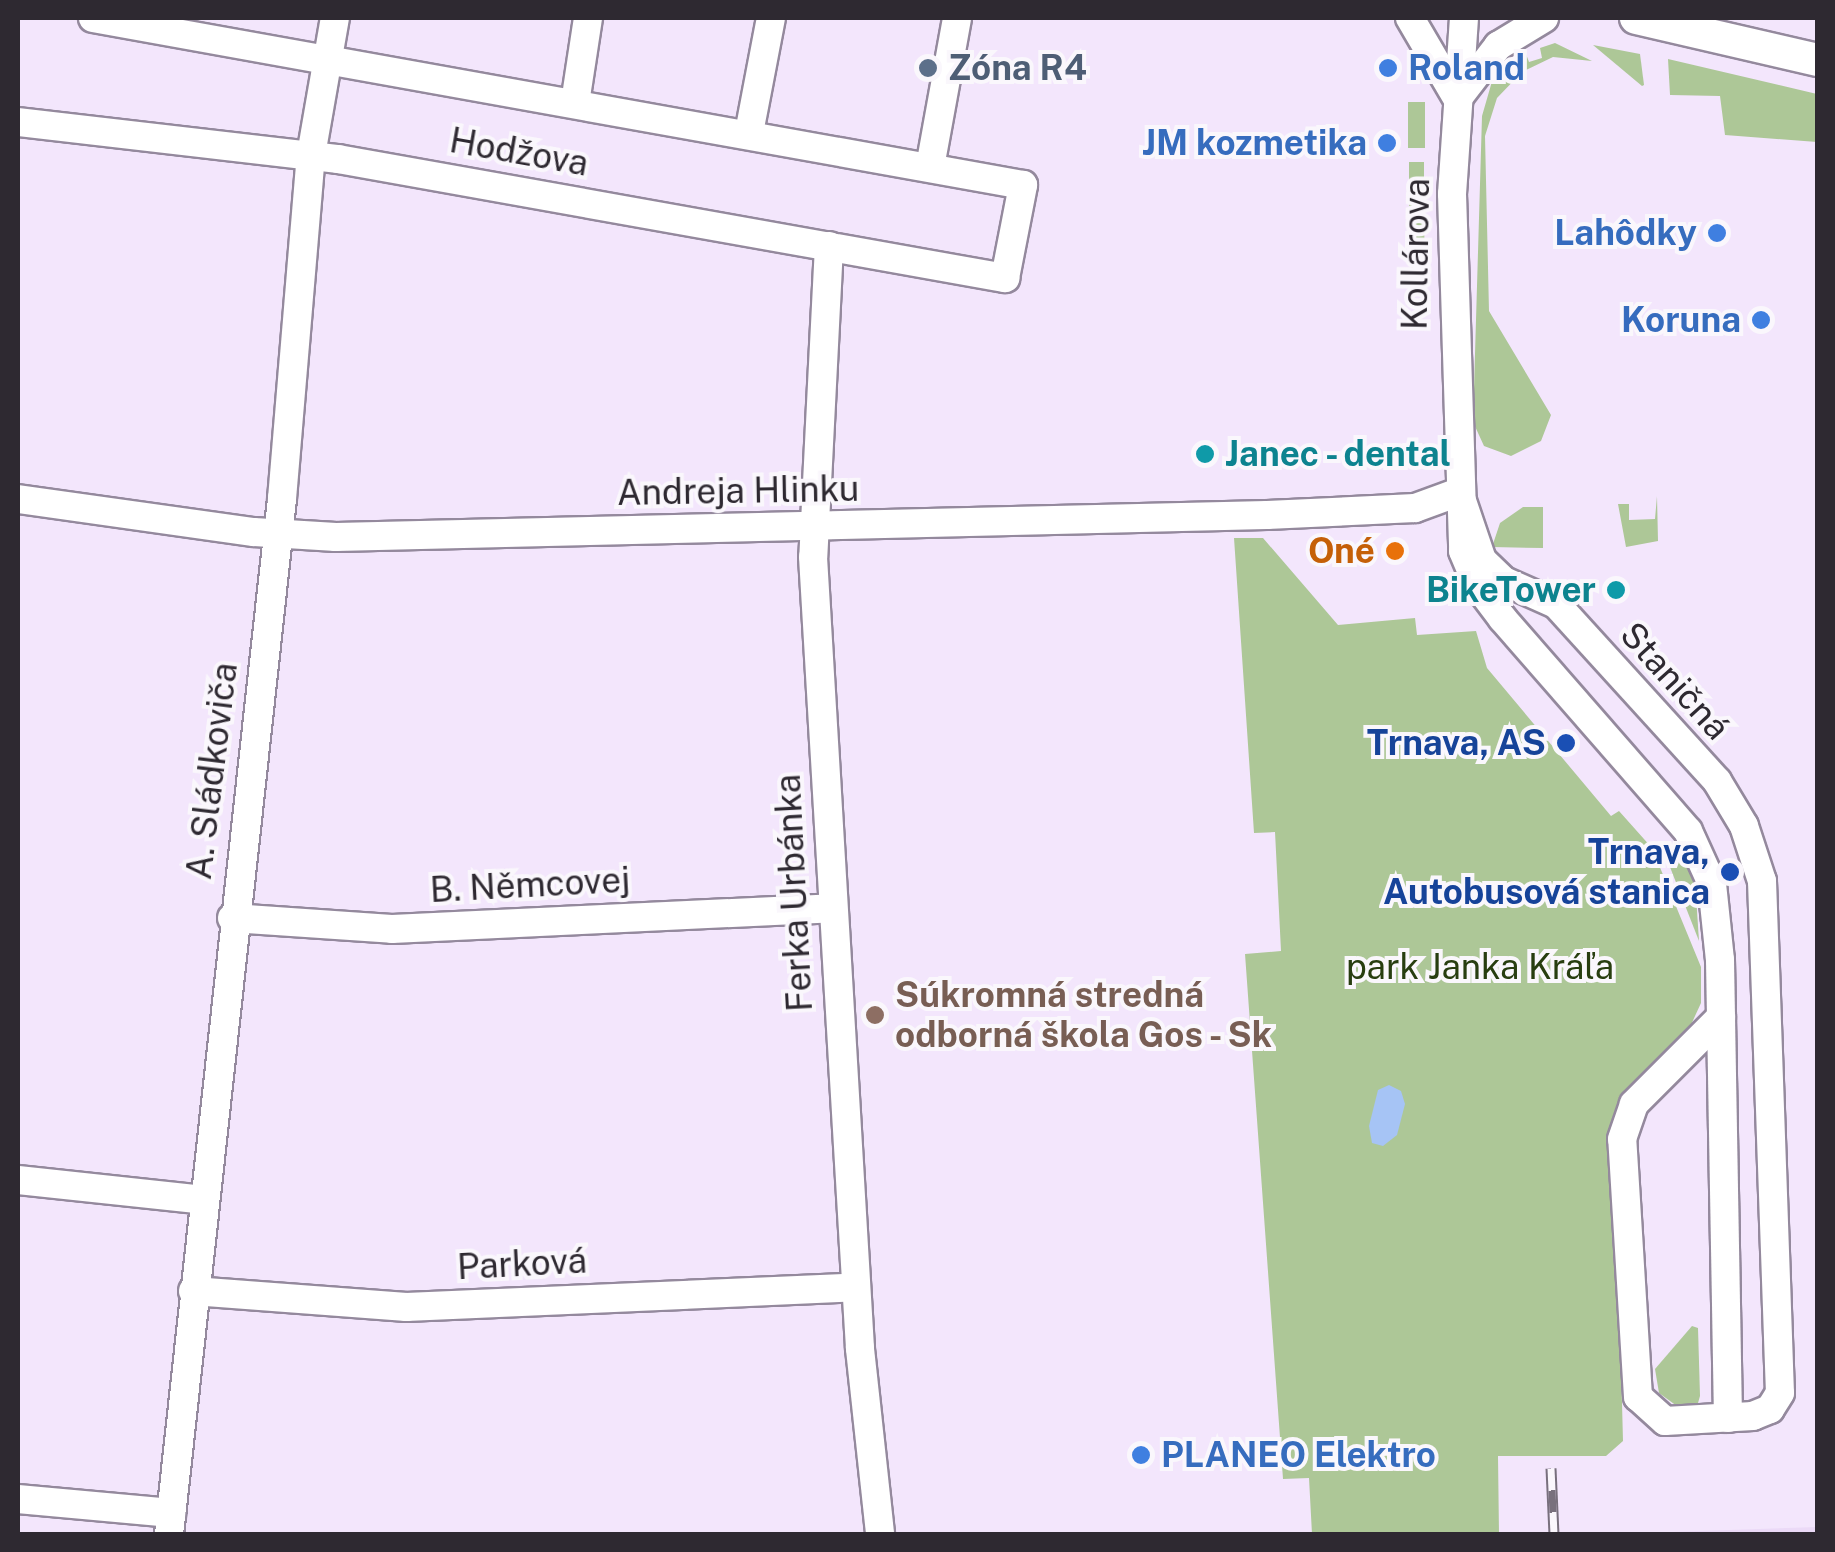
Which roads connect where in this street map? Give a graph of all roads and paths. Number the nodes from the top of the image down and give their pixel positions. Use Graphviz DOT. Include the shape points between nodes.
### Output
graph roads {
  1 [pos="92,18"];
  2 [pos="335,18"];
  3 [pos="588,18"];
  4 [pos="771,18"];
  5 [pos="957,18"];
  6 [pos="1410,18"];
  7 [pos="1464,18"];
  8 [pos="1544,18"];
  9 [pos="1636,18"];
  10 [pos="204,29"];
  11 [pos="329,60"];
  12 [pos="1818,60"];
  13 [pos="1457,99"];
  14 [pos="574,103"];
  15 [pos="18,122"];
  16 [pos="749,134"];
  17 [pos="311,155"];
  18 [pos="930,167"];
  19 [pos="828,246"];
  20 [pos="1459,492"];
  21 [pos="18,499"];
  22 [pos="812,526"];
  23 [pos="278,534"];
  24 [pos="832,908"];
  25 [pos="232,918"];
  26 [pos="1721,1017"];
  27 [pos="18,1180"];
  28 [pos="204,1200"];
  29 [pos="856,1286"];
  30 [pos="193,1291"];
  31 [pos="1728,1418"];
  32 [pos="18,1499"];
  33 [pos="170,1524"];
  34 [pos="880,1534"];
  1 -- 10 [label="street"];
  2 -- 11 [label="street, A. Sládkoviča"];
  3 -- 14 [label="street"];
  4 -- 16 [label="street"];
  5 -- 18 [label="street"];
  6 -- 13 [label="street"];
  7 -- 13 [label="street, Kollárova"];
  8 -- 13 [label="street" via="1498,46"];
  9 -- 12 [label="street"];
  10 -- 11 [label="street"];
  11 -- 14 [label="street"];
  11 -- 17 [label="street, A. Sládkoviča"];
  13 -- 20 [label="street, Kollárova" via="1452,353"];
  14 -- 16 [label="street"];
  15 -- 17 [label="street, Hodžova"];
  16 -- 18 [label="street"];
  17 -- 19 [label="street, Hodžova"];
  17 -- 23 [label="street, A. Sládkoviča"];
  18 -- 19 [label="street, Hodžova" via="1024,185 1004,278"];
  19 -- 22 [label="street, Ferka Urbánka"];
  20 -- 22 [label="street, Andreja Hlinku" via="1415,508"];
  20 -- 26 [label="street" via="1463,552 1478,586 1701,854 1716,919"];
  20 -- 31 [label="street, Staničná" via="1482,560 1504,581 1556,604 1716,782 1755,852 1762,881 1782,1373 1770,1409"];
  21 -- 23 [label="street, Andreja Hlinku"];
  22 -- 23 [label="street, Andreja Hlinku"];
  22 -- 24 [label="street, Ferka Urbánka"];
  23 -- 25 [label="street, A. Sládkoviča"];
  24 -- 25 [label="street, B. Němcovej" via="392,930"];
  24 -- 29 [label="street, Ferka Urbánka"];
  25 -- 28 [label="street, A. Sládkoviča"];
  26 -- 31 [label="street"];
  26 -- 31 [label="street, Staničná" via="1634,1104 1622,1139 1638,1397 1665,1422"];
  27 -- 28 [label="street"];
  28 -- 30 [label="street, A. Sládkoviča"];
  29 -- 30 [label="street, Parková" via="406,1307"];
  29 -- 34 [label="street, Ferka Urbánka"];
  30 -- 33 [label="street, A. Sládkoviča"];
  32 -- 33 [label="street"];
}
